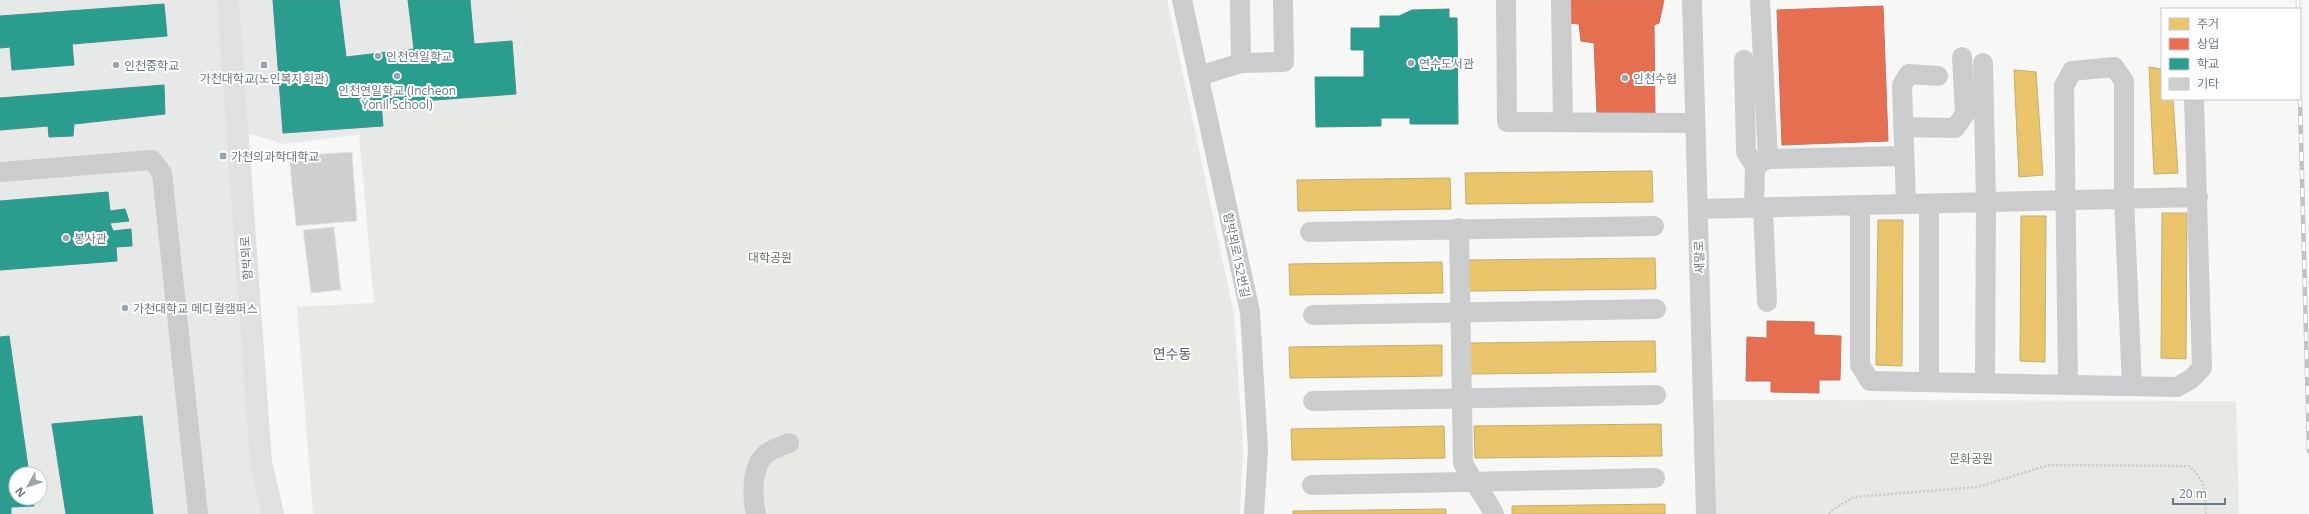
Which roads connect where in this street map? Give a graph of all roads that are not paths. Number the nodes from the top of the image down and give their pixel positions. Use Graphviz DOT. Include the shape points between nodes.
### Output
graph roads {
  1 [pos="228,0"];
  2 [pos="1182,0"];
  3 [pos="1506,0"];
  4 [pos="1561,0"];
  5 [pos="1692,0"];
  6 [pos="1760,0"];
  7 [pos="1283,1"];
  8 [pos="1240,3"];
  9 [pos="1962,57"];
  10 [pos="1744,60"];
  11 [pos="1241,63"];
  12 [pos="1983,63"];
  13 [pos="1199,76"];
  14 [pos="1938,76"];
  15 [pos="2194,100"];
  16 [pos="1563,122"];
  17 [pos="1695,122"];
  18 [pos="1903,127"];
  19 [pos="1904,156"];
  20 [pos="1761,163"];
  21 [pos="0,172"];
  22 [pos="2198,198"];
  23 [pos="2124,199"];
  24 [pos="2066,201"];
  25 [pos="1986,202"];
  26 [pos="1906,204"];
  27 [pos="1929,204"];
  28 [pos="1860,205"];
  29 [pos="1758,208"];
  30 [pos="1698,209"];
  31 [pos="1654,226"];
  32 [pos="1459,228"];
  33 [pos="1310,232"];
  34 [pos="1767,302"];
  35 [pos="1656,309"];
  36 [pos="1461,313"];
  37 [pos="1313,315"];
  38 [pos="1929,382"];
  39 [pos="1985,383"];
  40 [pos="2068,385"];
  41 [pos="2132,386"];
  42 [pos="1656,395"];
  43 [pos="1462,399"];
  44 [pos="1313,401"];
  45 [pos="789,443"];
  46 [pos="1655,478"];
  47 [pos="1472,481"];
  48 [pos="1312,485"];
  49 [pos="198,514"];
  50 [pos="273,514"];
  51 [pos="756,514"];
  52 [pos="1254,514"];
  53 [pos="1494,514"];
  54 [pos="1706,514"];
  1 -- 50 [label="main road, 함박뫼로" via="261,463"];
  2 -- 13 [label="street, 함박뫼로152번길"];
  3 -- 16 [label="street" via="1507,122"];
  4 -- 16 [label="street"];
  5 -- 17 [label="street, 새말로"];
  6 -- 20 [label="street"];
  7 -- 11 [label="street" via="1284,62"];
  8 -- 11 [label="street"];
  9 -- 18 [label="street" via="1965,114 1955,128"];
  10 -- 20 [label="street" via="1746,152"];
  11 -- 13 [label="street"];
  12 -- 25 [label="street"];
  13 -- 52 [label="street, 함박뫼로152번길" via="1250,312 1258,450"];
  14 -- 18 [label="street" via="1909,74 1902,85"];
  15 -- 22 [label="street"];
  16 -- 17 [label="street"];
  17 -- 30 [label="street, 새말로"];
  18 -- 19 [label="street"];
  19 -- 20 [label="street"];
  19 -- 26 [label="street"];
  20 -- 29 [label="street"];
  21 -- 49 [label="street" via="152,160 162,173"];
  22 -- 23 [label="street"];
  22 -- 41 [label="street" via="2202,368 2191,379 2177,386"];
  23 -- 24 [label="street"];
  23 -- 24 [label="street" via="2124,82 2114,67 2072,71 2064,86"];
  23 -- 41 [label="street"];
  24 -- 25 [label="street"];
  24 -- 40 [label="street"];
  25 -- 27 [label="street"];
  25 -- 39 [label="street"];
  26 -- 27 [label="street"];
  26 -- 28 [label="street"];
  27 -- 38 [label="street"];
  28 -- 29 [label="street"];
  28 -- 38 [label="street" via="1860,365 1870,381"];
  29 -- 30 [label="street"];
  29 -- 34 [label="street"];
  30 -- 54 [label="street, 새말로"];
  31 -- 32 [label="street"];
  32 -- 33 [label="street"];
  32 -- 36 [label="street"];
  35 -- 36 [label="street"];
  36 -- 37 [label="street"];
  36 -- 43 [label="street"];
  38 -- 39 [label="street"];
  39 -- 40 [label="street"];
  40 -- 41 [label="street"];
  42 -- 43 [label="street"];
  43 -- 44 [label="street"];
  43 -- 47 [label="street" via="1464,463"];
  45 -- 51 [label="street" via="766,454 757,469 754,493"];
  46 -- 47 [label="street"];
  47 -- 48 [label="street"];
  47 -- 53 [label="street" via="1486,497"];
}
